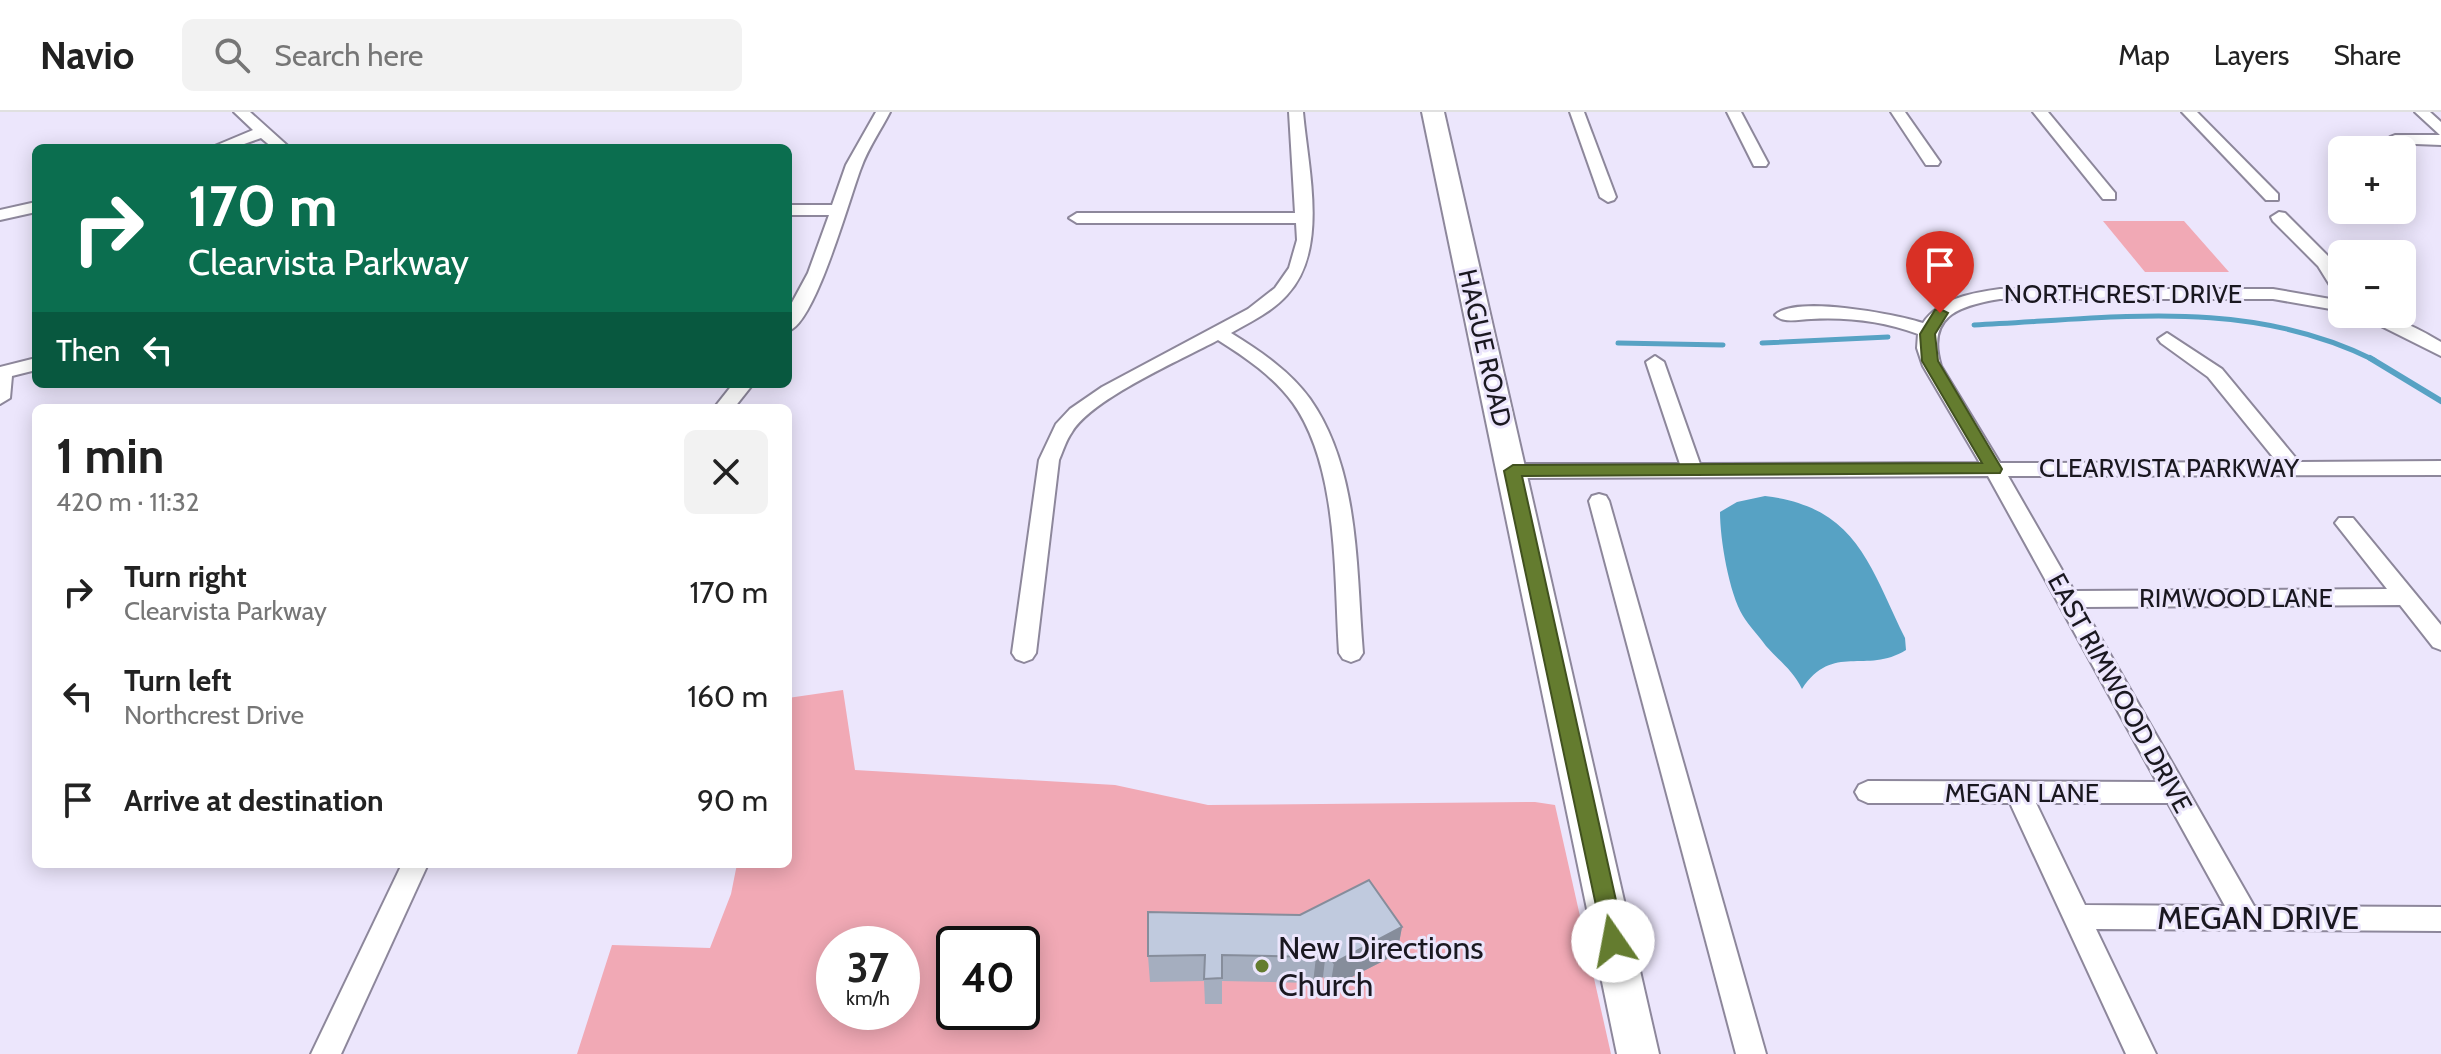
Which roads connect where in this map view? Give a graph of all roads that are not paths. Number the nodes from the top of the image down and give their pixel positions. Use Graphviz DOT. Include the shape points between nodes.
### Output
graph roads {
  1 [pos="241,112"];
  2 [pos="883,112"];
  3 [pos="1296,112"];
  4 [pos="1433,112"];
  5 [pos="1577,112"];
  6 [pos="1734,112"];
  7 [pos="1898,112"];
  8 [pos="2040,112"];
  9 [pos="2189,112"];
  10 [pos="2422,112"];
  11 [pos="2441,131"];
  12 [pos="263,132"];
  13 [pos="2416,140"];
  14 [pos="2441,140"];
  15 [pos="229,144"];
  16 [pos="277,144"];
  17 [pos="1932,162"];
  18 [pos="1760,163"];
  19 [pos="2109,196"];
  20 [pos="1608,197"];
  21 [pos="2272,197"];
  22 [pos="32,208"];
  23 [pos="792,210"];
  24 [pos="839,210"];
  25 [pos="0,215"];
  26 [pos="2279,217"];
  27 [pos="1077,218"];
  28 [pos="1304,218"];
  29 [pos="2328,268"];
  30 [pos="2328,304"];
  31 [pos="1784,315"];
  32 [pos="792,319"];
  33 [pos="2401,328"];
  34 [pos="1928,331"];
  35 [pos="1219,333"];
  36 [pos="2167,339"];
  37 [pos="2441,350"];
  38 [pos="1655,362"];
  39 [pos="32,365"];
  40 [pos="2,373"];
  41 [pos="740,388"];
  42 [pos="0,398"];
  43 [pos="727,404"];
  44 [pos="2293,468"];
  45 [pos="2441,468"];
  46 [pos="1994,469"];
  47 [pos="1692,470"];
  48 [pos="1513,471"];
  49 [pos="1599,501"];
  50 [pos="2346,523"];
  51 [pos="2406,597"];
  52 [pos="2067,599"];
  53 [pos="2441,641"];
  54 [pos="1024,653"];
  55 [pos="1351,653"];
  56 [pos="1868,792"];
  57 [pos="2018,792"];
  58 [pos="2176,793"];
  59 [pos="413,868"];
  60 [pos="2075,917"];
  61 [pos="2246,918"];
  62 [pos="2441,919"];
  63 [pos="326,1054"];
  64 [pos="1638,1054"];
  65 [pos="1751,1054"];
  66 [pos="2141,1054"];
  1 -- 12 [label="street"];
  2 -- 24 [label="street" via="854,165"];
  3 -- 28 [label="street"];
  4 -- 48 [label="street, HAGUE ROAD"];
  5 -- 20 [label="street"];
  6 -- 18 [label="street"];
  7 -- 17 [label="street"];
  8 -- 19 [label="street"];
  9 -- 21 [label="street"];
  10 -- 11 [label="street"];
  12 -- 15 [label="street"];
  12 -- 16 [label="street"];
  13 -- 14 [label="street"];
  22 -- 25 [label="street"];
  23 -- 24 [label="street"];
  24 -- 32 [label="street" via="817,273"];
  26 -- 29 [label="street"];
  27 -- 28 [label="street"];
  28 -- 35 [label="street" via="1303,255 1291,280 1267,304"];
  30 -- 34 [label="street, NORTHCREST DRIVE" via="2273,294 2000,294 1957,303 1940,313"];
  31 -- 34 [label="street" via="1841,311"];
  33 -- 37 [label="street"];
  34 -- 46 [label="street" via="1930,361"];
  35 -- 54 [label="street" via="1109,391 1063,429 1049,460"];
  35 -- 55 [label="street" via="1283,380 1325,443 1335,480"];
  36 -- 44 [label="street" via="2215,373"];
  38 -- 47 [label="street"];
  39 -- 40 [label="street"];
  40 -- 42 [label="street"];
  41 -- 43 [label="street"];
  44 -- 45 [label="street, CLEARVISTA PARKWAY"];
  44 -- 46 [label="street, CLEARVISTA PARKWAY"];
  46 -- 47 [label="street, CLEARVISTA PARKWAY"];
  46 -- 52 [label="street, EAST RIMWOOD DRIVE"];
  47 -- 48 [label="street, CLEARVISTA PARKWAY"];
  48 -- 64 [label="street, HAGUE ROAD"];
  49 -- 65 [label="street"];
  50 -- 51 [label="street"];
  51 -- 52 [label="street, RIMWOOD LANE"];
  51 -- 53 [label="street"];
  52 -- 58 [label="street, EAST RIMWOOD DRIVE"];
  56 -- 57 [label="street, MEGAN LANE"];
  57 -- 58 [label="street, MEGAN LANE"];
  57 -- 60 [label="street"];
  58 -- 61 [label="street, EAST RIMWOOD DRIVE"];
  59 -- 63 [label="street"];
  60 -- 61 [label="street, MEGAN DRIVE"];
  60 -- 66 [label="street"];
  61 -- 62 [label="street, MEGAN DRIVE"];
}
